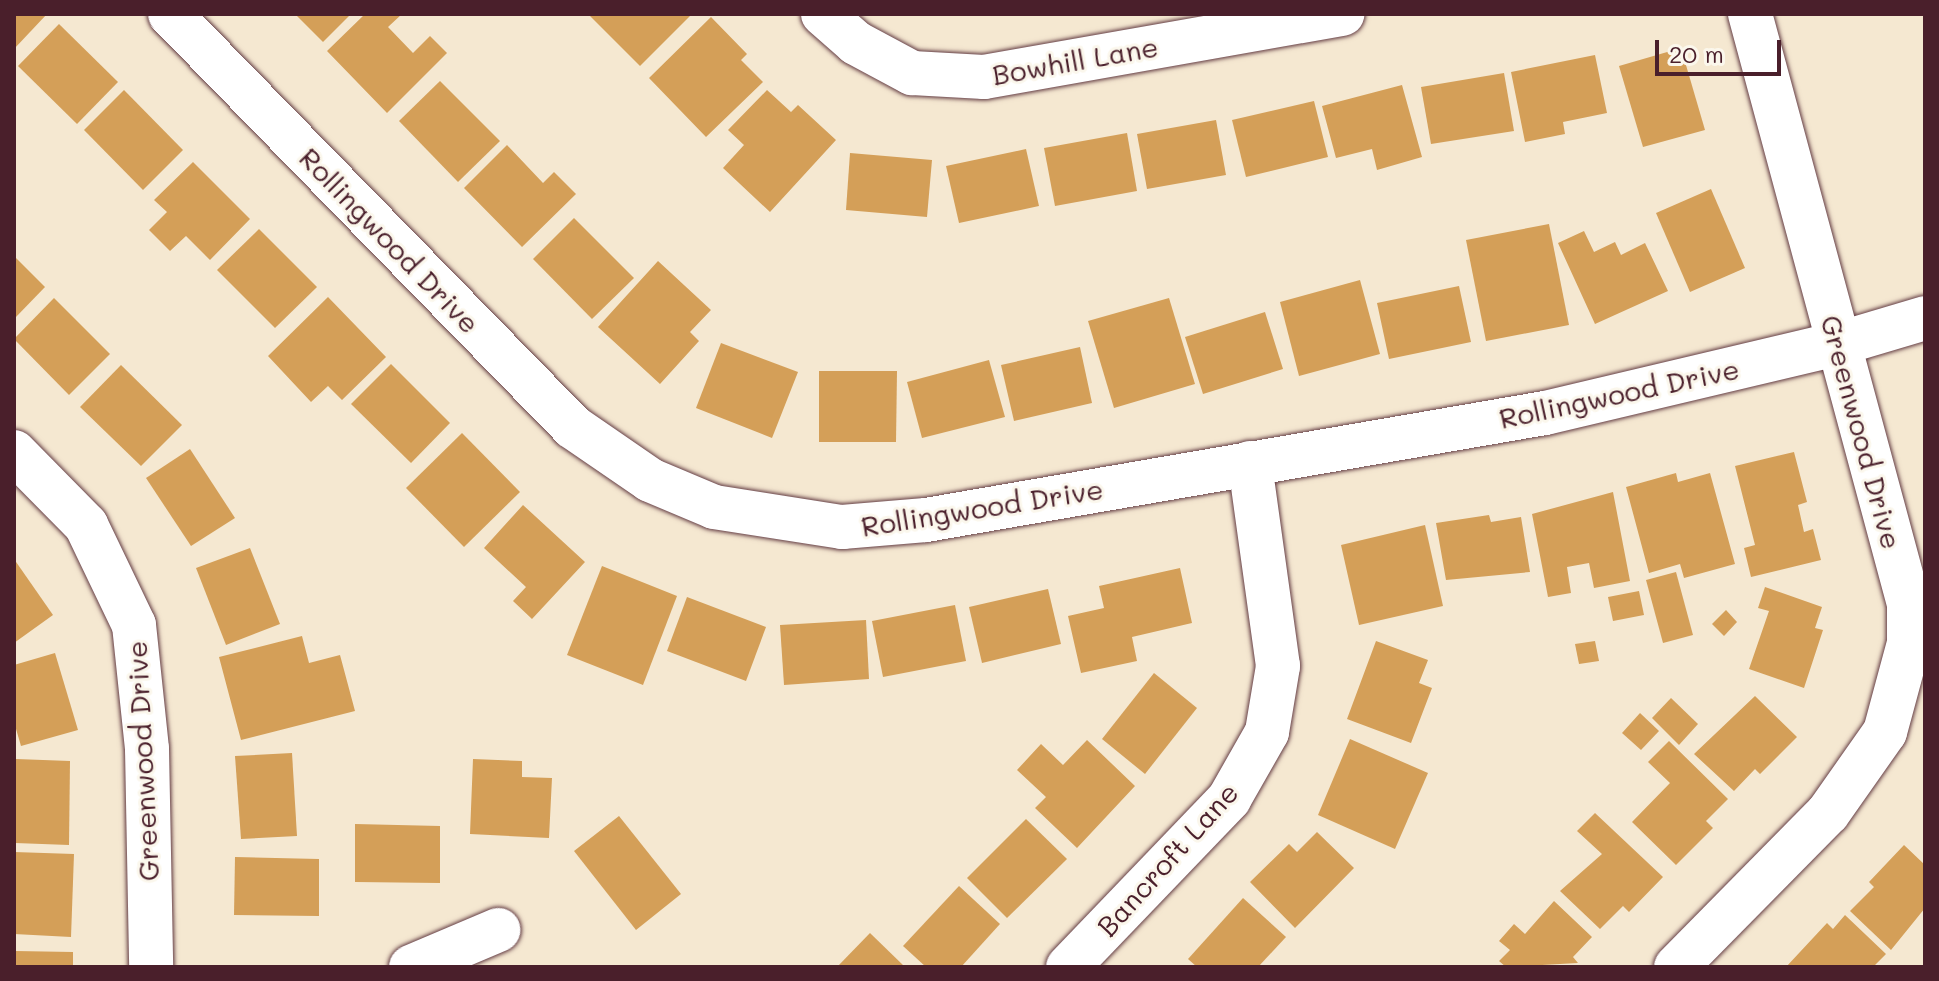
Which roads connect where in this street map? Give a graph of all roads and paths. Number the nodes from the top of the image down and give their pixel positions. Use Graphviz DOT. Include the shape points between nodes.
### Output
graph roads {
  1 [pos="170,14"];
  2 [pos="823,14"];
  3 [pos="1343,14"];
  4 [pos="1750,14"];
  5 [pos="1231,23"];
  6 [pos="1925,318"];
  7 [pos="1838,344"];
  8 [pos="14,452"];
  9 [pos="1250,463"];
  10 [pos="498,930"];
  11 [pos="151,967"];
  12 [pos="411,967"];
  13 [pos="1068,967"];
  14 [pos="1676,967"];
  1 -- 9 [label="street, Rollingwood Drive" via="573,427 650,480 714,507 842,527 926,520"];
  2 -- 5 [label="street, Bowhill Lane" via="856,43 912,73 984,77"];
  3 -- 5 [label="street, Bowhill Lane"];
  4 -- 7 [label="street, Greenwood Drive"];
  6 -- 7 [label="street, Rollingwood Drive"];
  7 -- 9 [label="street, Rollingwood Drive" via="1545,413"];
  7 -- 14 [label="street, Greenwood Drive" via="1909,604 1909,643 1885,732 1836,802"];
  8 -- 11 [label="street, Greenwood Drive" via="86,525 134,625 147,749"];
  9 -- 13 [label="street, Bancroft Lane" via="1278,666 1267,732 1229,799"];
  10 -- 12 [label="street"];
}
